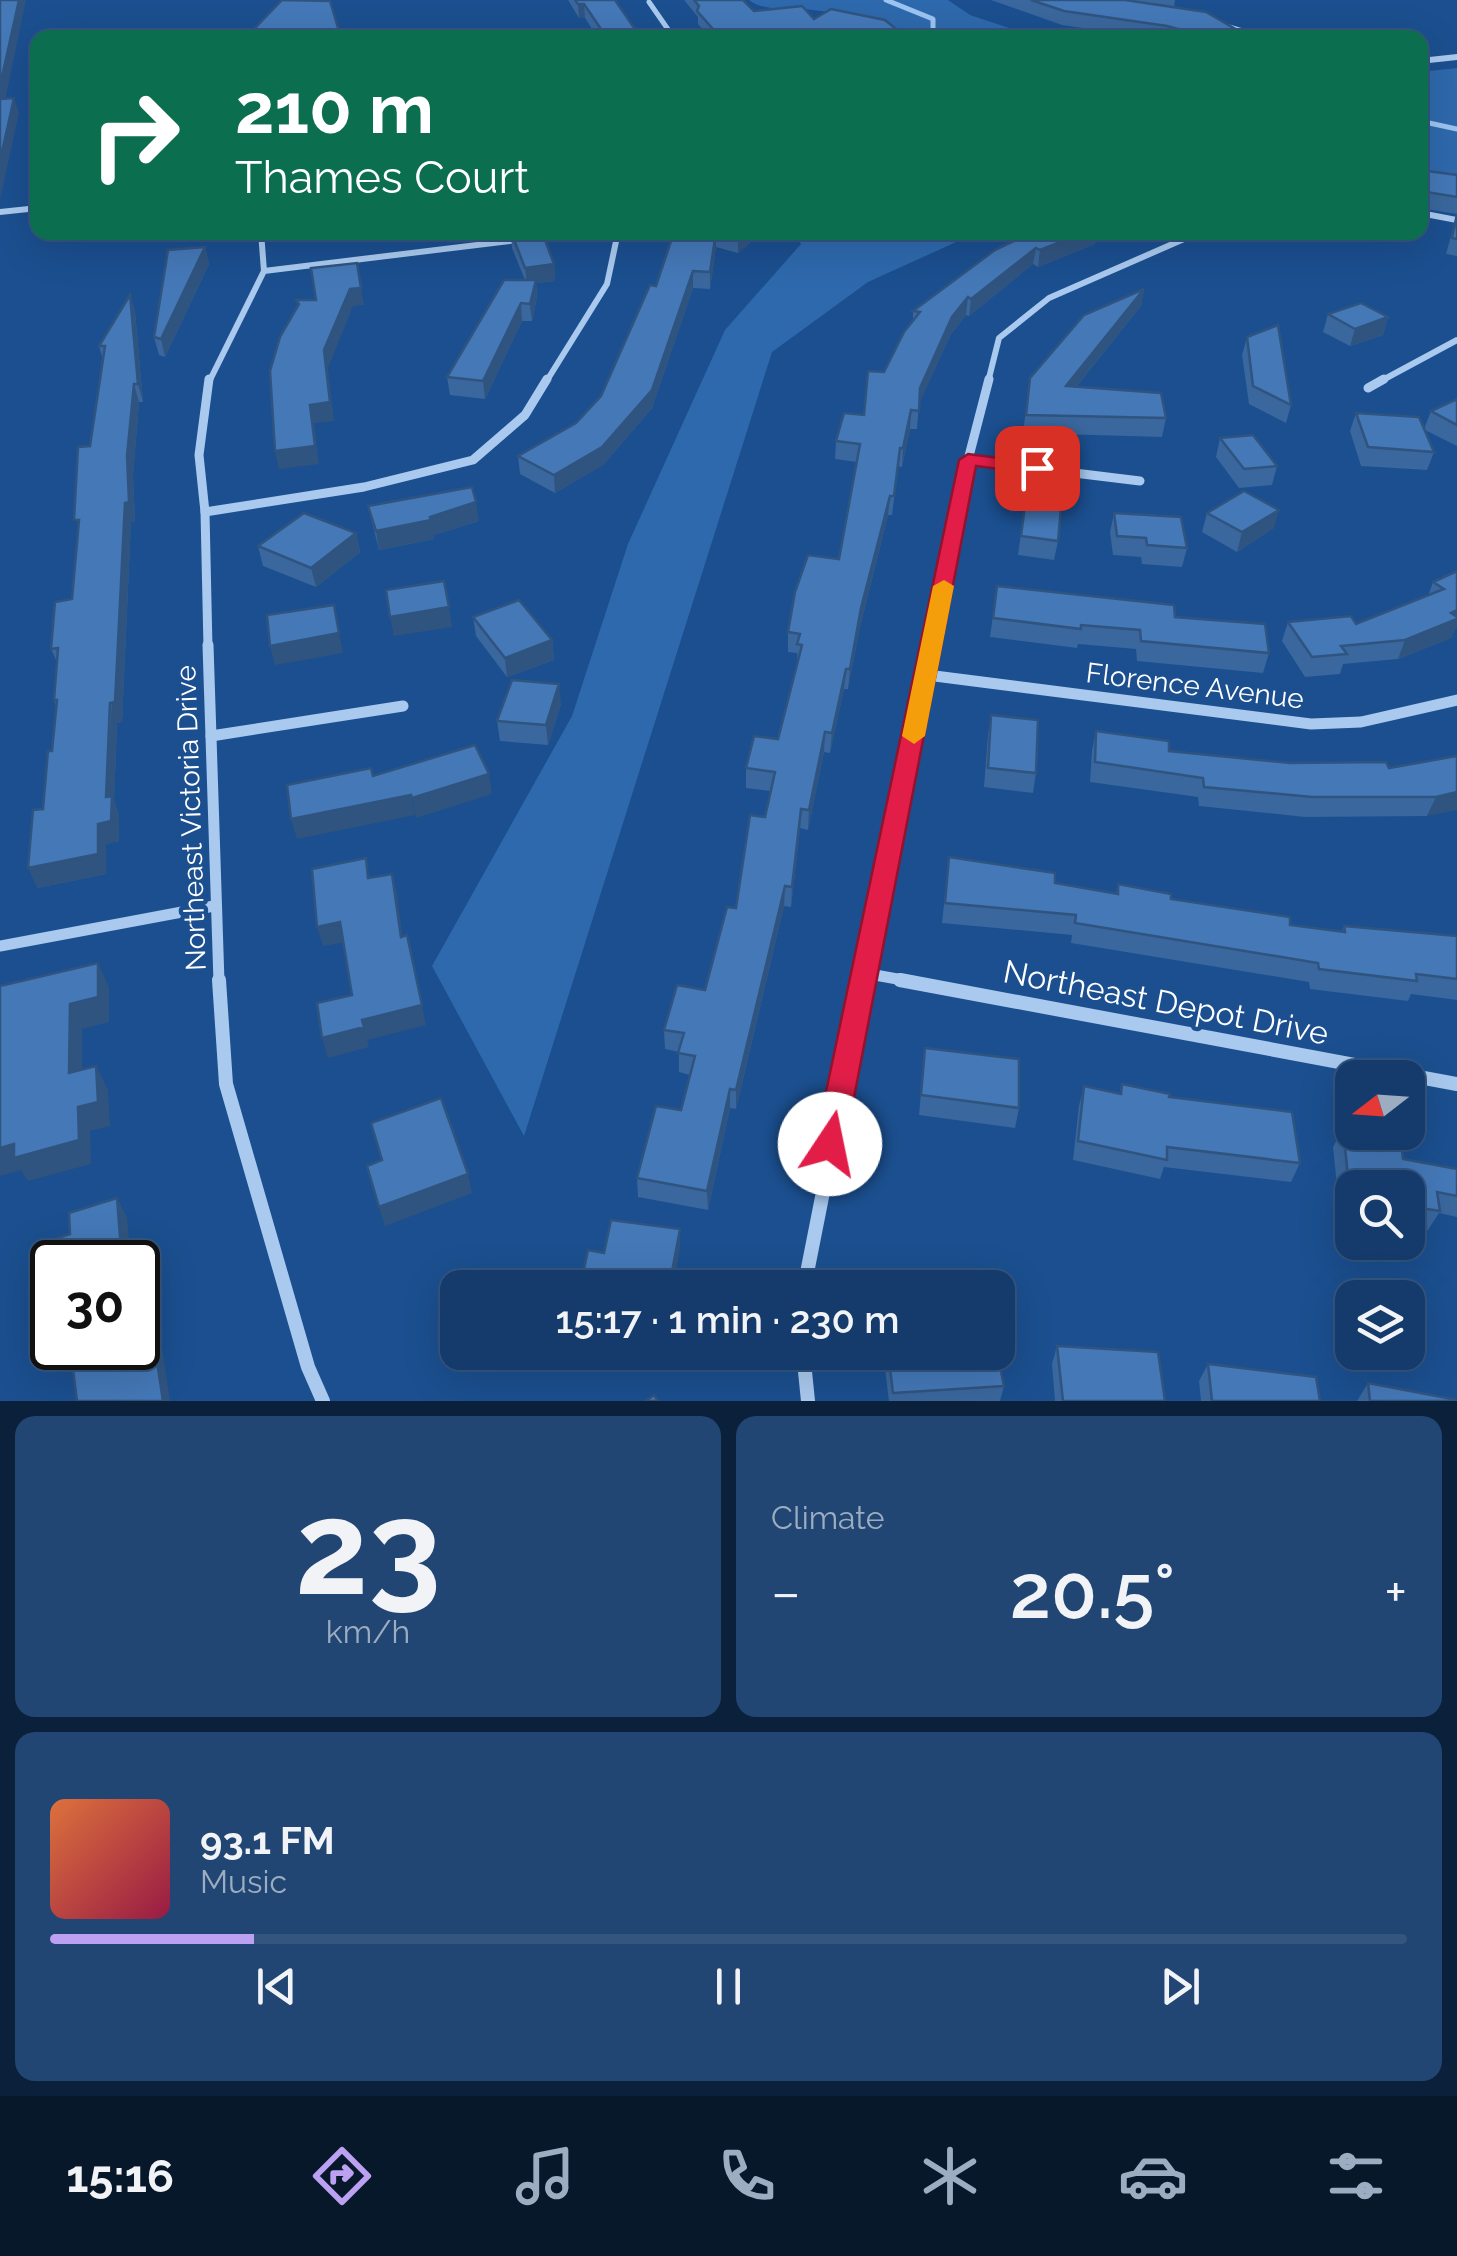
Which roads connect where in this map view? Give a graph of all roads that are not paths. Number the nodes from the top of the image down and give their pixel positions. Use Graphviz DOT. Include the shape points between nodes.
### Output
graph roads {
  1 [pos="649,2"];
  2 [pos="1208,20"];
  3 [pos="668,30"];
  4 [pos="1240,30"];
  5 [pos="1457,57"];
  6 [pos="1428,60"];
  7 [pos="30,209"];
  8 [pos="0,212"];
  9 [pos="1428,215"];
  10 [pos="1457,220"];
  11 [pos="262,240"];
  12 [pos="516,240"];
  13 [pos="616,240"];
  14 [pos="1182,240"];
  15 [pos="264,270"];
  16 [pos="1457,340"];
  17 [pos="1368,388"];
  18 [pos="968,460"];
  19 [pos="1140,481"];
  20 [pos="204,512"];
  21 [pos="926,675"];
  22 [pos="1457,700"];
  23 [pos="402,706"];
  24 [pos="211,736"];
  25 [pos="214,906"];
  26 [pos="0,946"];
  27 [pos="864,974"];
  28 [pos="1457,1084"];
  29 [pos="807,1270"];
  30 [pos="805,1370"];
  31 [pos="323,1401"];
  32 [pos="808,1401"];
  1 -- 3 [label="street"];
  2 -- 4 [label="street"];
  5 -- 6 [label="street"];
  7 -- 8 [label="street"];
  9 -- 10 [label="street"];
  11 -- 15 [label="street"];
  12 -- 15 [label="street"];
  13 -- 20 [label="street" via="607,284 525,415 473,460 364,487"];
  14 -- 18 [label="street" via="1050,298 998,338"];
  15 -- 20 [label="street, Northeast Victoria Drive" via="209,378 199,456"];
  16 -- 17 [label="street"];
  18 -- 19 [label="street"];
  18 -- 21 [label="street"];
  20 -- 24 [label="street, Northeast Victoria Drive"];
  21 -- 22 [label="street, Florence Avenue" via="1311,724 1360,722"];
  21 -- 27 [label="street"];
  23 -- 24 [label="street"];
  24 -- 25 [label="street, Northeast Victoria Drive"];
  25 -- 26 [label="street"];
  25 -- 31 [label="street, Northeast Victoria Drive" via="226,1084"];
  27 -- 28 [label="street, Northeast Depot Drive"];
  27 -- 29 [label="street"];
  30 -- 32 [label="street"];
}
